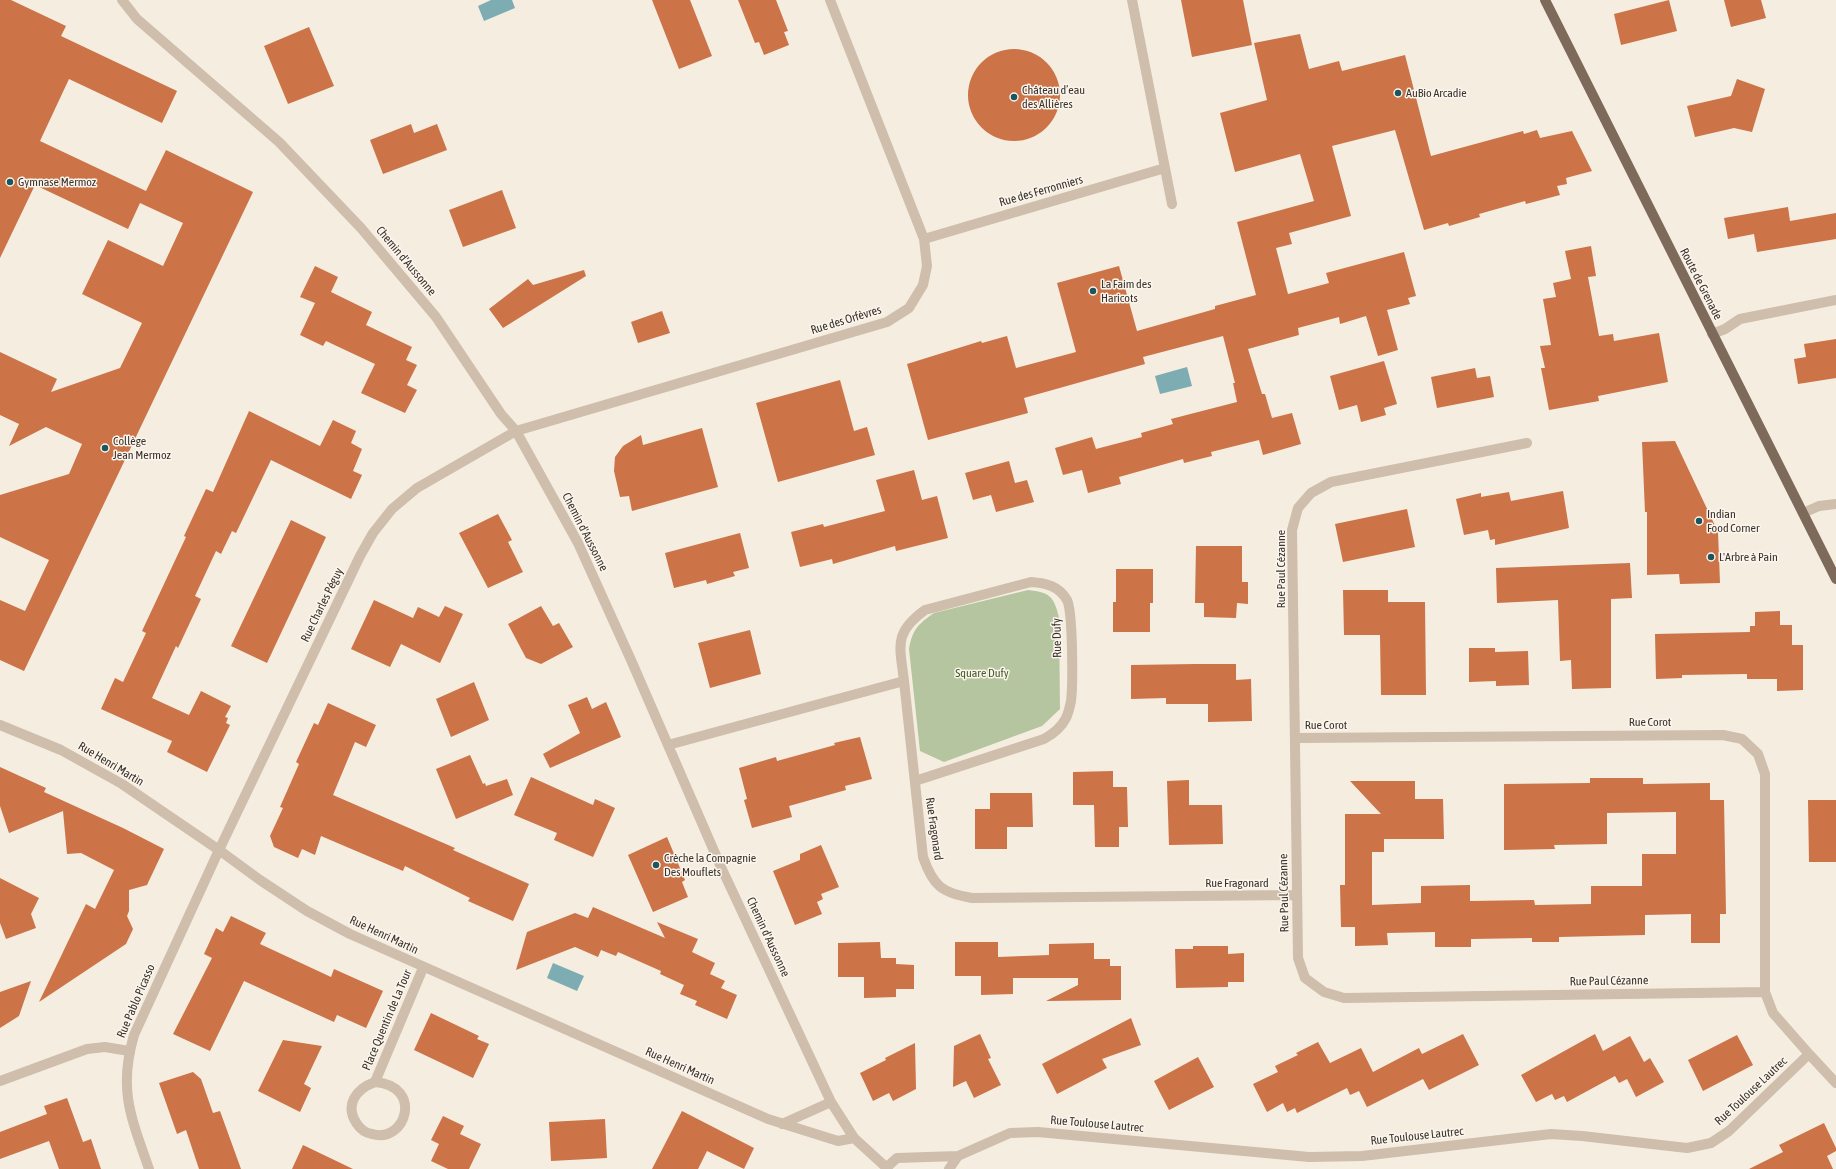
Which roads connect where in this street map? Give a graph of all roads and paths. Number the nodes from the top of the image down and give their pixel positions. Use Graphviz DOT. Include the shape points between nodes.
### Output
graph roads {
  1 [pos="122,0"];
  2 [pos="832,0"];
  3 [pos="1132,0"];
  4 [pos="1545,0"];
  5 [pos="1165,168"];
  6 [pos="1172,204"];
  7 [pos="924,240"];
  8 [pos="1836,300"];
  9 [pos="1712,334"];
  10 [pos="516,431"];
  11 [pos="1527,443"];
  12 [pos="1836,504"];
  13 [pos="1803,513"];
  14 [pos="1836,579"];
  15 [pos="904,681"];
  16 [pos="0,725"];
  17 [pos="1296,738"];
  18 [pos="668,745"];
  19 [pos="915,781"];
  20 [pos="219,850"];
  21 [pos="1297,895"];
  22 [pos="423,968"];
  23 [pos="1765,992"];
  24 [pos="129,1051"];
  25 [pos="1809,1054"];
  26 [pos="0,1081"];
  27 [pos="375,1082"];
  28 [pos="1836,1083"];
  29 [pos="831,1102"];
  30 [pos="782,1124"];
  31 [pos="854,1138"];
  32 [pos="958,1156"];
  33 [pos="887,1168"];
  34 [pos="149,1169"];
  35 [pos="949,1169"];
  1 -- 10 [label="street, Chemin d'Aussonne" via="137,19 279,142 361,228 436,317 501,414"];
  2 -- 7 [label="street, Rue des Orfèvres"];
  3 -- 5 [label="street"];
  4 -- 9 [label="main road, Route de Grenade"];
  5 -- 6 [label="street"];
  5 -- 7 [label="street, Rue des Ferronniers"];
  7 -- 10 [label="street, Rue des Orfèvres" via="927,266 923,285 910,308 887,322"];
  8 -- 9 [label="street" via="1740,319"];
  9 -- 13 [label="main road, Route de Grenade"];
  10 -- 18 [label="street, Chemin d'Aussonne" via="578,543"];
  10 -- 20 [label="street, Rue Charles Péguy" via="417,488 392,509 372,533"];
  11 -- 17 [label="street, Rue Paul Cézanne" via="1331,482 1311,493 1298,508 1292,530"];
  12 -- 13 [label="street" via="1819,506"];
  13 -- 14 [label="main road, Route de Grenade"];
  15 -- 18 [label="street"];
  15 -- 19 [label="street, Rue Fragonard"];
  15 -- 19 [label="street, Rue Dufy" via="900,646 903,631 925,610 1031,582 1048,583 1059,590 1067,601 1071,618 1071,701 1066,719 1057,730 1044,739"];
  16 -- 20 [label="street, Rue Henri Martin" via="61,750 122,784"];
  17 -- 21 [label="street, Rue Paul Cézanne"];
  17 -- 23 [label="street, Rue Corot" via="1723,735 1742,739 1758,754 1765,774"];
  18 -- 29 [label="street, Chemin d'Aussonne" via="721,867"];
  19 -- 21 [label="street, Rue Fragonard" via="925,862 929,874 939,886 954,895 972,898"];
  20 -- 22 [label="street, Rue Henri Martin" via="307,912"];
  20 -- 24 [label="street, Rue Pablo Picasso"];
  21 -- 23 [label="street, Rue Paul Cézanne" via="1298,958 1305,978 1324,992 1344,998"];
  22 -- 27 [label="street, Place Quentin de La Tour"];
  22 -- 30 [label="street, Rue Henri Martin"];
  23 -- 25 [label="street" via="1773,1013"];
  24 -- 26 [label="street" via="106,1047 87,1049"];
  24 -- 34 [label="street, Rue Pablo Picasso" via="126,1091 132,1120"];
  25 -- 28 [label="street"];
  25 -- 32 [label="street, Rue Toulouse Lautrec" via="1729,1131 1711,1143 1687,1148 1551,1134 1362,1156 1309,1157 1038,1132 1010,1133"];
  27 -- 27 [label="street, Place Quentin de La Tour" via="364,1086 356,1094 352,1104 352,1116 366,1133 377,1136 388,1134 398,1128 404,1119 406,1108 403,1097 396,1088 386,1083"];
  29 -- 30 [label="street"];
  29 -- 31 [label="street, Chemin d'Aussonne"];
  30 -- 31 [label="street, Rue Henri Martin" via="838,1141"];
  31 -- 33 [label="street, Chemin d'Aussonne"];
  32 -- 33 [label="street, Rue Toulouse Lautrec" via="897,1158"];
  32 -- 35 [label="street"];
}
